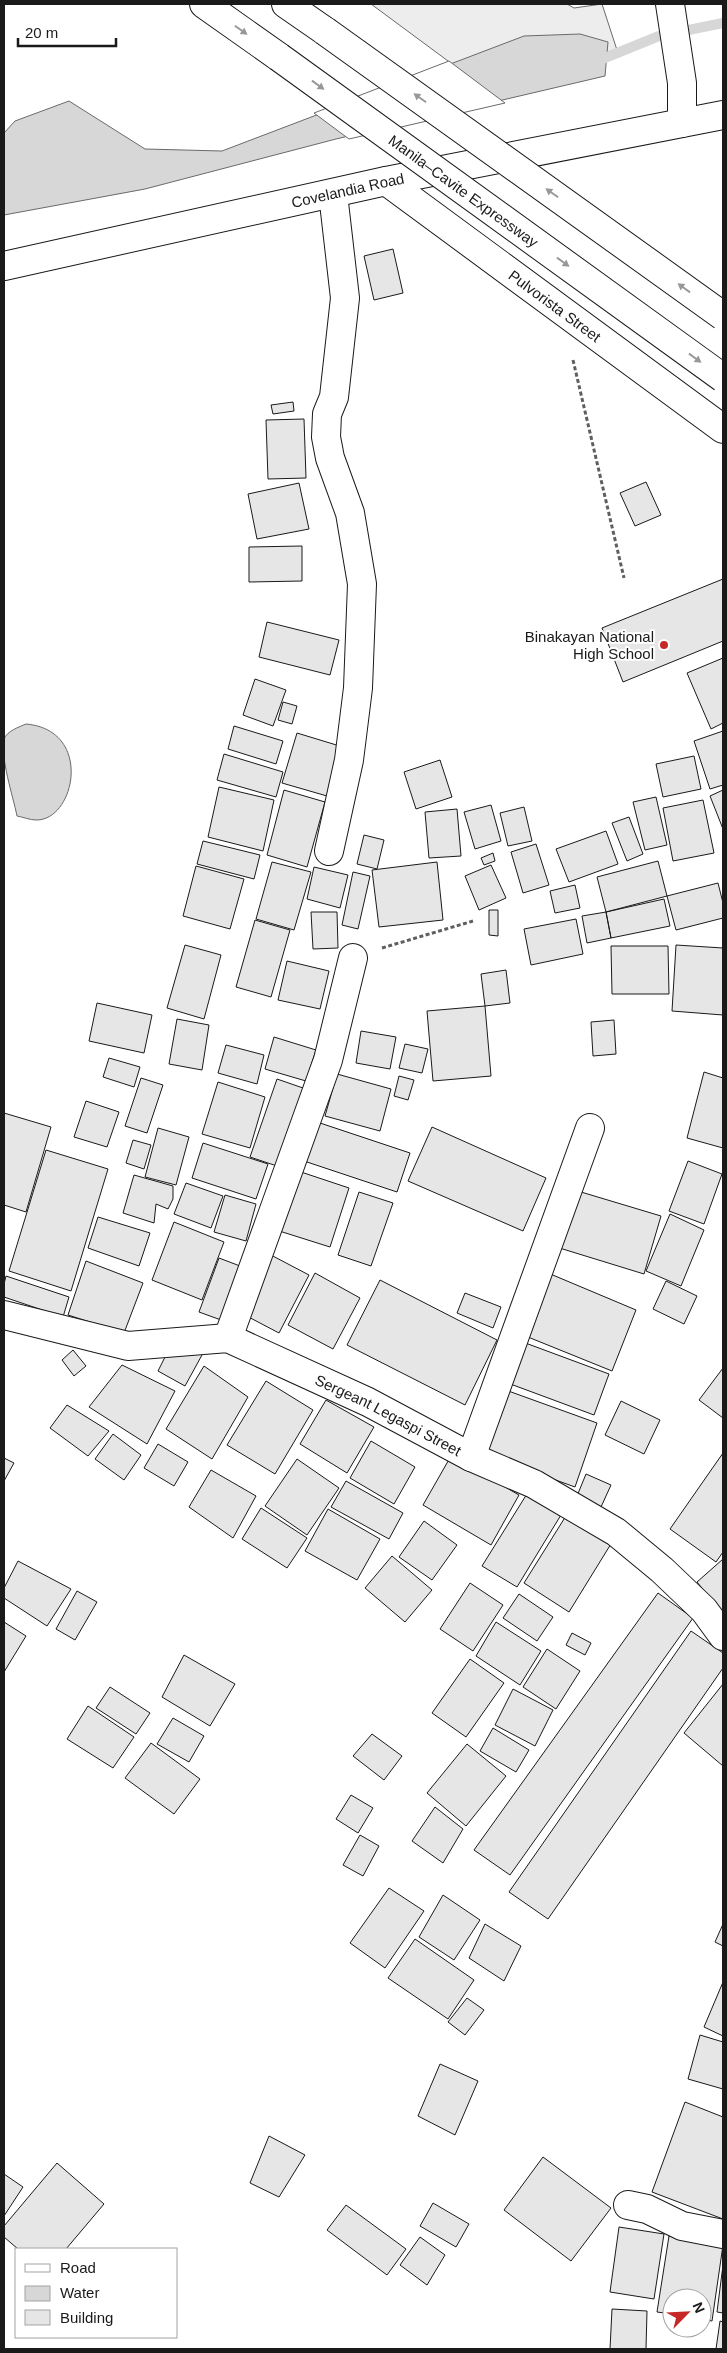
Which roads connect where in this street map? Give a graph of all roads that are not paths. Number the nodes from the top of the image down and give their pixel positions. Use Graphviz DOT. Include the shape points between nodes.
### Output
graph roads {
  1 [pos="204,4"];
  2 [pos="286,4"];
  3 [pos="670,4"];
  4 [pos="723,115"];
  5 [pos="682,123"];
  6 [pos="386,181"];
  7 [pos="333,194"];
  8 [pos="4,266"];
  9 [pos="723,316"];
  10 [pos="723,378"];
  11 [pos="723,429"];
  12 [pos="329,850"];
  13 [pos="353,958"];
  14 [pos="590,1128"];
  15 [pos="4,1315"];
  16 [pos="228,1338"];
  17 [pos="471,1457"];
  18 [pos="723,1636"];
  19 [pos="628,2205"];
  20 [pos="723,2234"];
  1 -- 10 [label="main road, Manila–Cavite Expressway, one-way, bridge"];
  9 -- 2 [label="main road, one-way, bridge"];
  3 -- 5 [label="main road" via="682,83"];
  4 -- 5 [label="main road, Covelandia Road"];
  5 -- 6 [label="main road, Covelandia Road"];
  6 -- 7 [label="main road, Covelandia Road"];
  6 -- 11 [label="main road, Pulvorista Street"];
  7 -- 8 [label="main road, Covelandia Road"];
  7 -- 12 [label="main road" via="345,298 326,437 330,458 350,513 362,584 358,688 352,742"];
  13 -- 16 [label="main road" via="328,1060"];
  14 -- 17 [label="main road"];
  15 -- 16 [label="main road, Sergeant Legaspi Street" via="128,1346"];
  16 -- 17 [label="main road, Sergeant Legaspi Street" via="368,1402"];
  17 -- 18 [label="main road, Sergeant Legaspi Street" via="534,1484 616,1532 697,1603"];
  19 -- 20 [label="main road" via="646,2209 682,2226"];
}
